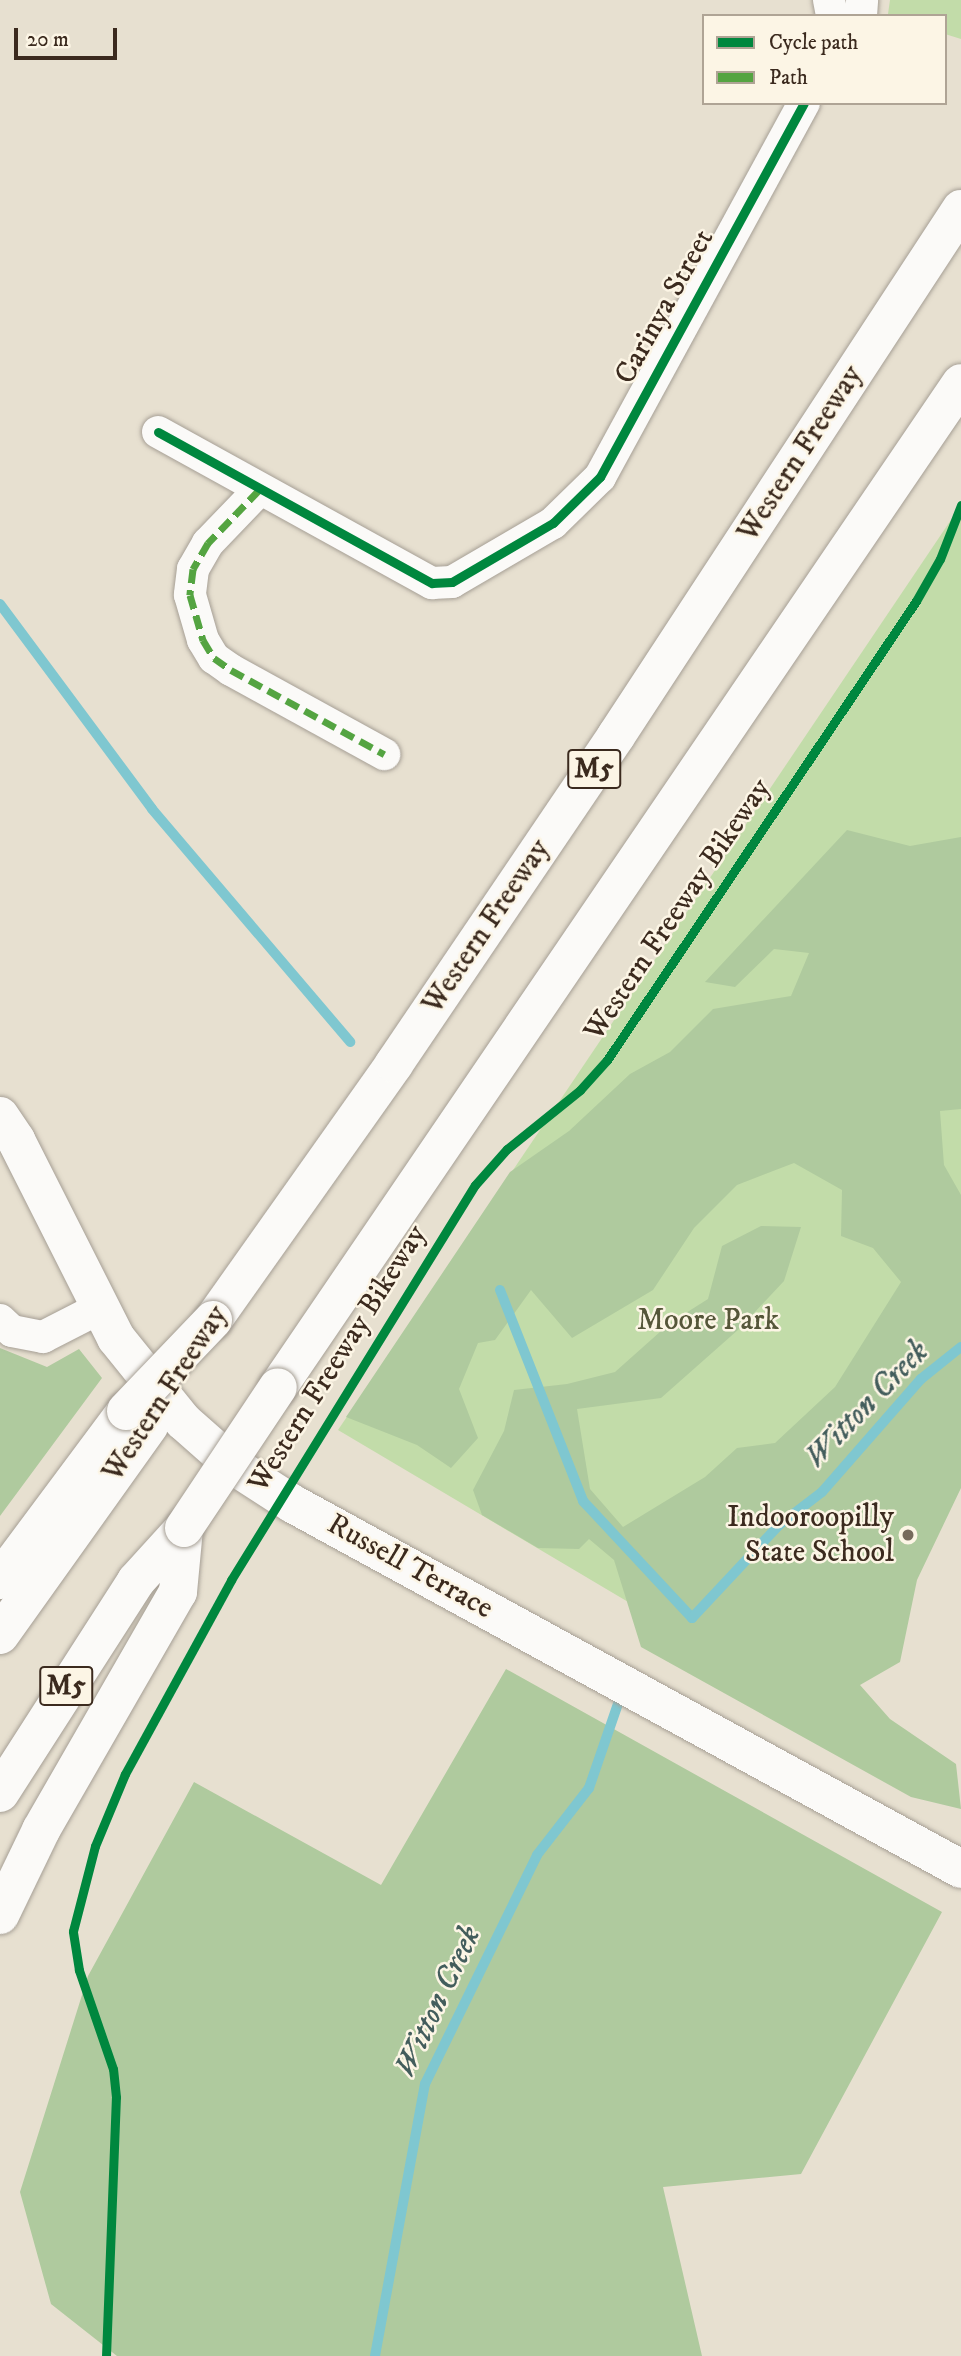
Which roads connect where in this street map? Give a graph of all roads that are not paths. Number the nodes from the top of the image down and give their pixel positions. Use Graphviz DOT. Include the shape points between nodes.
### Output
graph roads {
  1 [pos="803,105"];
  2 [pos="961,209"];
  3 [pos="961,383"];
  4 [pos="158,432"];
  5 [pos="259,490"];
  6 [pos="384,754"];
  7 [pos="0,1116"];
  8 [pos="98,1309"];
  9 [pos="0,1320"];
  10 [pos="98,1472"];
  11 [pos="184,1528"];
  12 [pos="0,1580"];
  13 [pos="0,1635"];
  14 [pos="0,1793"];
  15 [pos="961,1869"];
  16 [pos="0,1914"];
  1 -- 5 [label="street, Carinya Street" via="600,477 553,523 453,582 436,584"];
  2 -- 10 [label="main road, Western Freeway / M5, bridge" via="609,748 213,1320 149,1426"];
  3 -- 11 [label="main road, M5, bridge"];
  4 -- 5 [label="street, Carinya Street"];
  5 -- 6 [label="street" via="217,532 193,569 190,595 203,640 225,666"];
  7 -- 8 [label="main road, Russell Terrace"];
  8 -- 9 [label="street" via="43,1336 12,1331"];
  8 -- 15 [label="main road, Russell Terrace" via="144,1376 183,1421 263,1486"];
  10 -- 12 [label="main road"];
  10 -- 13 [label="main road, Western Freeway / M5"];
  11 -- 14 [label="main road, M5" via="136,1581"];
  11 -- 16 [label="main road" via="178,1592 41,1830"];
}
